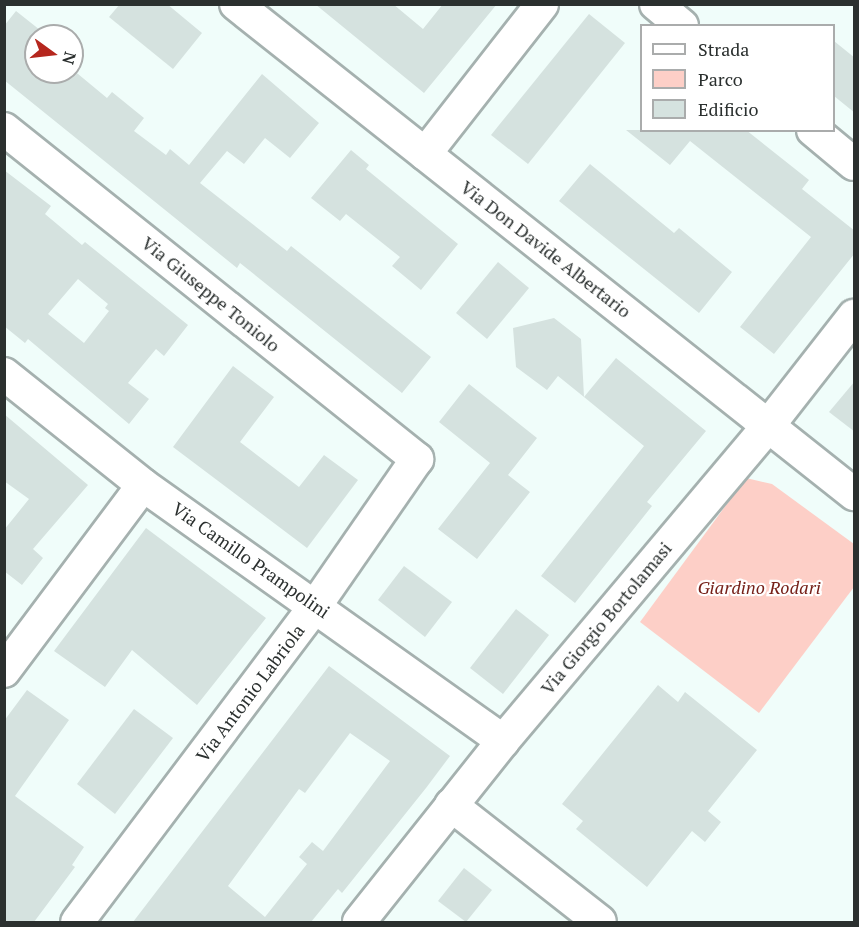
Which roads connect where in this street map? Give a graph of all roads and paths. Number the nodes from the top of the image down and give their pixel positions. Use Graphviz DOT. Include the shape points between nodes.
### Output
graph roads {
  1 [pos="236,4"];
  2 [pos="542,4"];
  3 [pos="656,4"];
  4 [pos="680,24"];
  5 [pos="4,129"];
  6 [pos="815,132"];
  7 [pos="425,154"];
  8 [pos="855,164"];
  9 [pos="855,316"];
  10 [pos="4,374"];
  11 [pos="768,426"];
  12 [pos="417,459"];
  13 [pos="143,484"];
  14 [pos="855,494"];
  15 [pos="316,605"];
  16 [pos="15,635"];
  17 [pos="4,671"];
  18 [pos="503,741"];
  19 [pos="451,805"];
  20 [pos="77,922"];
  21 [pos="359,922"];
  22 [pos="600,922"];
  1 -- 7 [label="street, Via Don Davide Albertario"];
  2 -- 7 [label="street"];
  3 -- 4 [label="street"];
  5 -- 12 [label="street, Via Giuseppe Toniolo"];
  6 -- 8 [label="street"];
  7 -- 11 [label="street, Via Don Davide Albertario"];
  9 -- 11 [label="street, Via Giorgio Bortolamasi"];
  10 -- 13 [label="street, Via Camillo Prampolini"];
  11 -- 14 [label="street, Via Don Davide Albertario"];
  11 -- 18 [label="street, Via Giorgio Bortolamasi"];
  12 -- 15 [label="street, Via Antonio Labriola"];
  13 -- 15 [label="street, Via Camillo Prampolini"];
  13 -- 16 [label="street"];
  15 -- 18 [label="street, Via Camillo Prampolini"];
  15 -- 20 [label="street, Via Antonio Labriola"];
  16 -- 17 [label="street"];
  18 -- 19 [label="street, Via Giorgio Bortolamasi"];
  19 -- 21 [label="street, Via Giorgio Bortolamasi"];
  19 -- 22 [label="street"];
}
